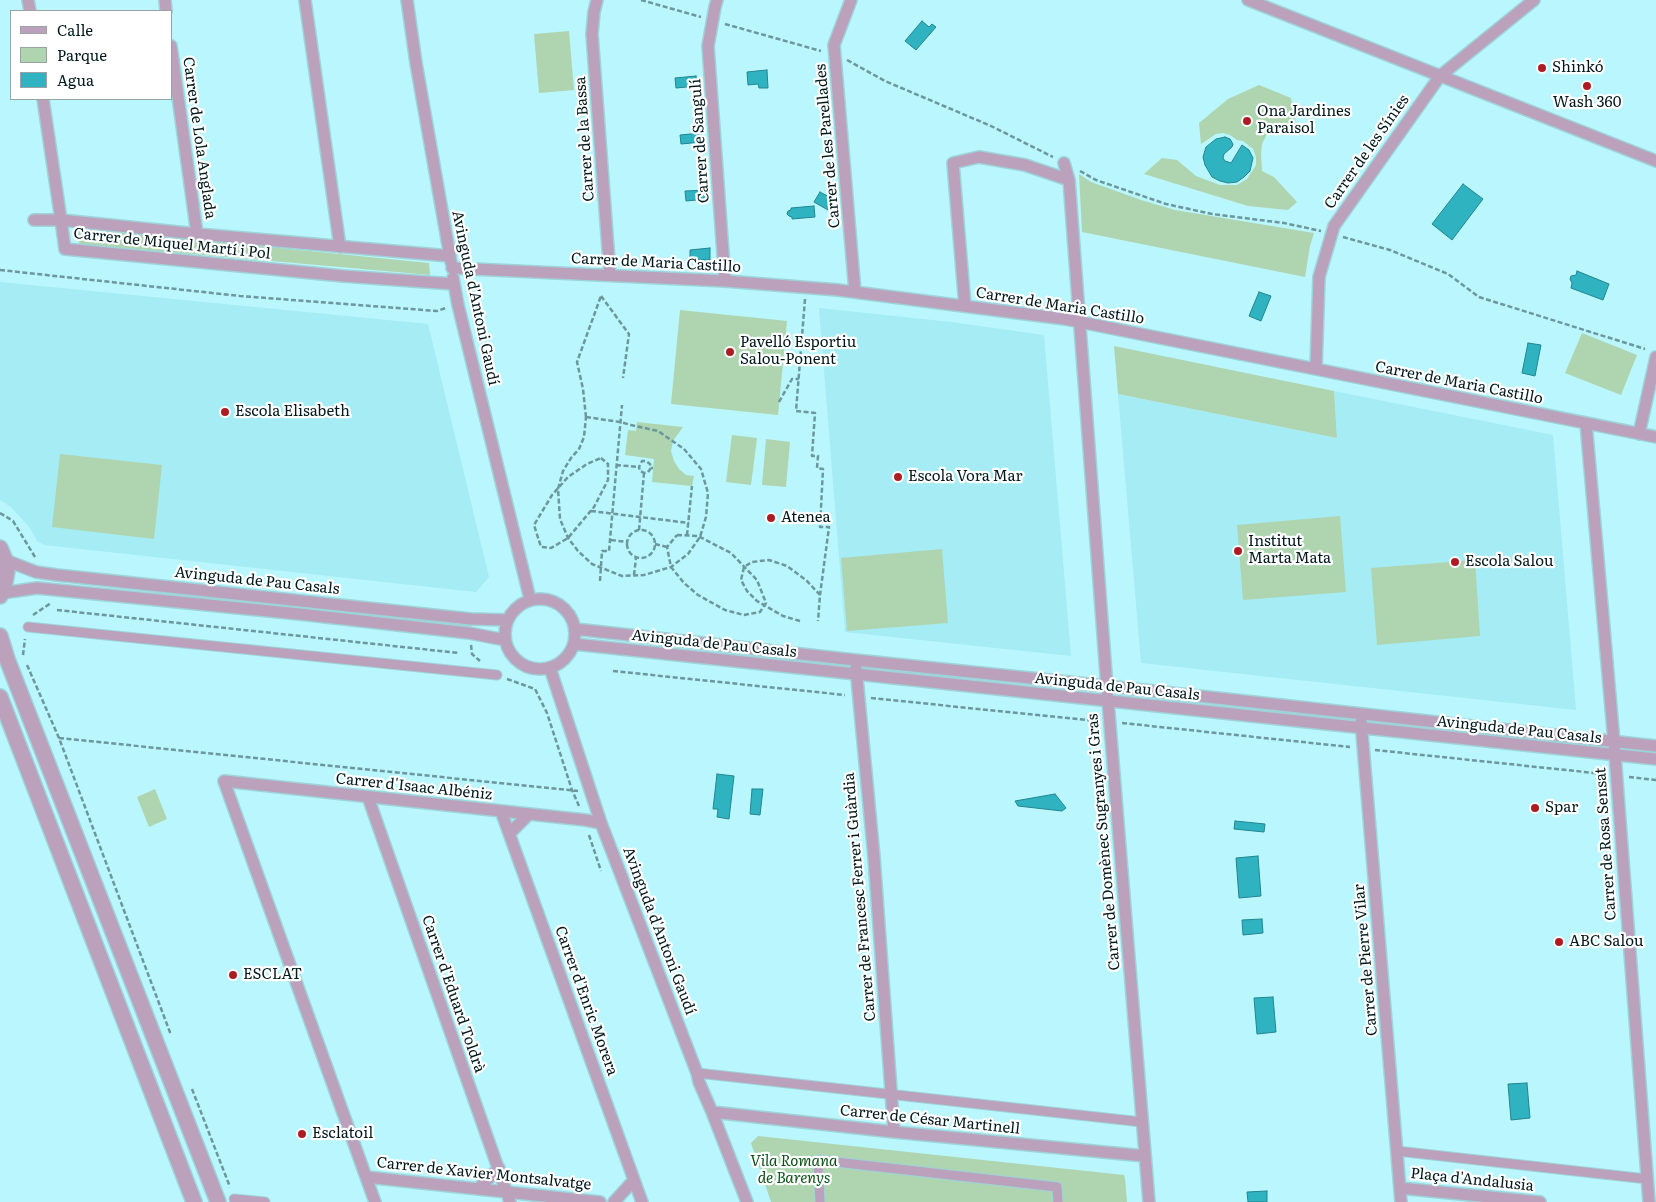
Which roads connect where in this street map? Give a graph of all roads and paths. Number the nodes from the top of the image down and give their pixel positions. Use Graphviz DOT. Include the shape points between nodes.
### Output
graph roads {
  1 [pos="305,0"];
  2 [pos="407,0"];
  3 [pos="597,0"];
  4 [pos="641,0"];
  5 [pos="717,0"];
  6 [pos="851,0"];
  7 [pos="1248,0"];
  8 [pos="1534,0"];
  9 [pos="712,21"];
  10 [pos="172,53"];
  11 [pos="835,55"];
  12 [pos="1440,76"];
  13 [pos="43,100"];
  14 [pos="1656,161"];
  15 [pos="1064,163"];
  16 [pos="1069,180"];
  17 [pos="34,220"];
  18 [pos="61,220"];
  19 [pos="1330,233"];
  20 [pos="198,234"];
  21 [pos="340,247"];
  22 [pos="451,262"];
  23 [pos="0,270"];
  24 [pos="610,275"];
  25 [pos="725,281"];
  26 [pos="454,284"];
  27 [pos="806,288"];
  28 [pos="855,292"];
  29 [pos="458,305"];
  30 [pos="965,306"];
  31 [pos="1079,322"];
  32 [pos="1647,350"];
  33 [pos="1656,357"];
  34 [pos="1316,369"];
  35 [pos="624,378"];
  36 [pos="799,379"];
  37 [pos="779,402"];
  38 [pos="622,405"];
  39 [pos="586,417"];
  40 [pos="620,422"];
  41 [pos="1586,424"];
  42 [pos="1640,434"];
  43 [pos="1656,437"];
  44 [pos="616,465"];
  45 [pos="639,467"];
  46 [pos="644,473"];
  47 [pos="692,486"];
  48 [pos="558,489"];
  49 [pos="590,511"];
  50 [pos="0,513"];
  51 [pos="612,514"];
  52 [pos="640,517"];
  53 [pos="688,522"];
  54 [pos="639,530"];
  55 [pos="687,535"];
  56 [pos="700,537"];
  57 [pos="568,538"];
  58 [pos="610,540"];
  59 [pos="627,542"];
  60 [pos="655,544"];
  61 [pos="667,547"];
  62 [pos="3,554"];
  63 [pos="636,558"];
  64 [pos="41,559"];
  65 [pos="672,566"];
  66 [pos="744,567"];
  67 [pos="600,568"];
  68 [pos="634,575"];
  69 [pos="600,581"];
  70 [pos="55,590"];
  71 [pos="1,594"];
  72 [pos="820,595"];
  73 [pos="530,599"];
  74 [pos="764,605"];
  75 [pos="57,610"];
  76 [pos="507,620"];
  77 [pos="818,620"];
  78 [pos="800,621"];
  79 [pos="28,626"];
  80 [pos="575,628"];
  81 [pos="469,633"];
  82 [pos="0,636"];
  83 [pos="505,640"];
  84 [pos="574,644"];
  85 [pos="459,653"];
  86 [pos="855,660"];
  87 [pos="550,668"];
  88 [pos="613,671"];
  89 [pos="856,674"];
  90 [pos="497,676"];
  91 [pos="1107,686"];
  92 [pos="0,697"];
  93 [pos="858,697"];
  94 [pos="1108,701"];
  95 [pos="1361,715"];
  96 [pos="1110,722"];
  97 [pos="1362,729"];
  98 [pos="59,738"];
  99 [pos="1614,742"];
  100 [pos="1656,746"];
  101 [pos="1364,749"];
  102 [pos="1614,755"];
  103 [pos="1656,759"];
  104 [pos="1616,776"];
  105 [pos="1656,780"];
  106 [pos="572,790"];
  107 [pos="592,792"];
  108 [pos="368,797"];
  109 [pos="501,811"];
  110 [pos="529,814"];
  111 [pos="585,820"];
  112 [pos="601,823"];
  113 [pos="510,834"];
  114 [pos="601,871"];
  115 [pos="173,1040"];
  116 [pos="697,1074"];
  117 [pos="191,1086"];
  118 [pos="891,1095"];
  119 [pos="712,1112"];
  120 [pos="1142,1122"];
  121 [pos="894,1132"];
  122 [pos="1397,1152"];
  123 [pos="1145,1156"];
  124 [pos="498,1168"];
  125 [pos="366,1177"];
  126 [pos="1647,1179"];
  127 [pos="634,1180"];
  128 [pos="1400,1188"];
  129 [pos="478,1190"];
  130 [pos="509,1197"];
  131 [pos="234,1199"];
  132 [pos="194,1202"];
  133 [pos="218,1202"];
  134 [pos="265,1202"];
  135 [pos="375,1202"];
  136 [pos="600,1202"];
  137 [pos="614,1202"];
  138 [pos="642,1202"];
  139 [pos="746,1202"];
  140 [pos="820,1202"];
  141 [pos="1058,1202"];
  142 [pos="1149,1202"];
  143 [pos="1401,1202"];
  144 [pos="1540,1202"];
  145 [pos="1649,1202"];
  1 -- 21 [label="street"];
  2 -- 22 [label="street, Avinguda d'Antoni Gaudí"];
  3 -- 24 [label="street, Carrer de la Bassa" via="592,34"];
  4 -- 9 [label="path"];
  5 -- 9 [label="street, Carrer de Sangulí"];
  6 -- 11 [label="street, Carrer de les Parellades" via="834,45"];
  7 -- 12 [label="street"];
  8 -- 12 [label="street, Carrer de les Sínies"];
  9 -- 11 [label="path"];
  9 -- 25 [label="street, Carrer de Sangulí" via="708,46"];
  10 -- 20 [label="street, Carrer de Lola Anglada"];
  11 -- 15 [label="path"];
  11 -- 28 [label="street, Carrer de les Parellades"];
  12 -- 14 [label="street"];
  12 -- 19 [label="street, Carrer de les Sínies"];
  13 -- 18 [label="street"];
  15 -- 16 [label="street, Carrer de Domènec Sugranyes i Gras"];
  15 -- 19 [label="path" via="1096,180 1166,204"];
  16 -- 30 [label="street" via="1025,165 978,157 953,163"];
  16 -- 31 [label="street, Carrer de Domènec Sugranyes i Gras"];
  17 -- 18 [label="street"];
  18 -- 20 [label="street, Carrer de Miquel Martí i Pol"];
  18 -- 26 [label="street, Carrer de Miquel Martí i Pol" via="64,249"];
  19 -- 32 [label="path" via="1390,250 1448,274 1479,297"];
  19 -- 34 [label="street, Carrer de les Sínies" via="1319,277"];
  20 -- 21 [label="street, Carrer de Miquel Martí i Pol"];
  21 -- 22 [label="street, Carrer de Miquel Martí i Pol"];
  22 -- 24 [label="street, Carrer de Maria Castillo"];
  22 -- 26 [label="street, Avinguda d'Antoni Gaudí"];
  23 -- 29 [label="path" via="240,296 437,311"];
  24 -- 25 [label="street, Carrer de Maria Castillo"];
  25 -- 27 [label="street, Carrer de Maria Castillo"];
  26 -- 29 [label="street, Avinguda d'Antoni Gaudí"];
  27 -- 28 [label="street, Carrer de Maria Castillo"];
  27 -- 36 [label="path"];
  28 -- 30 [label="street, Carrer de Maria Castillo"];
  29 -- 73 [label="street, Avinguda d'Antoni Gaudí"];
  30 -- 31 [label="street, Carrer de Maria Castillo"];
  31 -- 34 [label="street, Carrer de Maria Castillo"];
  31 -- 91 [label="street, Carrer de Domènec Sugranyes i Gras"];
  33 -- 42 [label="street"];
  34 -- 41 [label="street, Carrer de Maria Castillo"];
  35 -- 39 [label="path" via="629,334 601,296 578,362"];
  36 -- 37 [label="path" via="792,379"];
  36 -- 72 [label="path" via="796,411 815,413 812,456 818,456 817,468 823,469 820,527 828,527"];
  38 -- 40 [label="path"];
  39 -- 40 [label="path"];
  39 -- 48 [label="path" via="584,437 563,471"];
  40 -- 44 [label="path"];
  40 -- 56 [label="path" via="658,431 684,449 701,469 708,493"];
  41 -- 42 [label="street, Carrer de Maria Castillo"];
  41 -- 99 [label="street, Carrer de Rosa Sensat"];
  42 -- 43 [label="street, Carrer de Maria Castillo"];
  44 -- 45 [label="path"];
  44 -- 51 [label="path"];
  45 -- 46 [label="path"];
  45 -- 46 [label="path" via="642,461 650,464 652,468"];
  46 -- 52 [label="path"];
  47 -- 53 [label="path"];
  48 -- 49 [label="path" via="568,477 601,458 608,464 608,480"];
  48 -- 57 [label="path" via="560,519"];
  48 -- 57 [label="path" via="534,525 541,547 551,548"];
  49 -- 51 [label="path"];
  49 -- 57 [label="path"];
  50 -- 64 [label="path" via="13,521 33,556"];
  51 -- 52 [label="path"];
  51 -- 58 [label="path"];
  52 -- 53 [label="path"];
  52 -- 54 [label="path"];
  53 -- 55 [label="path"];
  54 -- 59 [label="path"];
  54 -- 60 [label="path" via="650,534"];
  55 -- 56 [label="path"];
  55 -- 61 [label="path" via="677,535"];
  56 -- 65 [label="path" via="688,554"];
  56 -- 66 [label="path" via="730,554"];
  57 -- 67 [label="path" via="578,551"];
  58 -- 59 [label="path"];
  58 -- 67 [label="path" via="609,551 602,551"];
  59 -- 63 [label="path"];
  60 -- 61 [label="path"];
  60 -- 63 [label="path" via="647,557"];
  61 -- 65 [label="path"];
  62 -- 71 [label="street" via="7,577"];
  62 -- 76 [label="street, Avinguda de Pau Casals" via="36,572 57,575 471,619"];
  63 -- 68 [label="path"];
  65 -- 68 [label="path"];
  65 -- 74 [label="path" via="698,595 725,610 744,615 760,612"];
  66 -- 72 [label="path" via="752,562 769,560 787,566"];
  66 -- 74 [label="path" via="757,580"];
  66 -- 74 [label="path" via="741,580 747,591"];
  67 -- 68 [label="path" via="622,576"];
  67 -- 69 [label="path"];
  70 -- 71 [label="street, Avinguda de Pau Casals" via="37,588"];
  70 -- 79 [label="path" via="54,601 30,618"];
  70 -- 81 [label="street, Avinguda de Pau Casals"];
  72 -- 77 [label="path"];
  73 -- 76 [label="street" via="513,611"];
  73 -- 80 [label="street" via="544,598 562,606 571,616"];
  74 -- 78 [label="path"];
  75 -- 85 [label="path"];
  76 -- 83 [label="street"];
  79 -- 90 [label="street"];
  79 -- 98 [label="path" via="22,654"];
  80 -- 84 [label="street"];
  80 -- 86 [label="street, Avinguda de Pau Casals"];
  81 -- 83 [label="street, Avinguda de Pau Casals"];
  81 -- 90 [label="path" via="472,654"];
  82 -- 133 [label="street"];
  83 -- 87 [label="street" via="514,658 524,666"];
  84 -- 87 [label="street" via="563,661"];
  84 -- 89 [label="street, Avinguda de Pau Casals"];
  86 -- 89 [label="street, Carrer de Francesc Ferrer i Guàrdia"];
  86 -- 91 [label="street, Avinguda de Pau Casals"];
  87 -- 107 [label="street, Avinguda d'Antoni Gaudí"];
  88 -- 93 [label="path"];
  89 -- 93 [label="street, Carrer de Francesc Ferrer i Guàrdia"];
  89 -- 94 [label="street, Avinguda de Pau Casals"];
  90 -- 106 [label="path" via="535,689 547,713"];
  91 -- 94 [label="street, Carrer de Domènec Sugranyes i Gras"];
  91 -- 95 [label="street, Avinguda de Pau Casals"];
  92 -- 132 [label="street"];
  93 -- 96 [label="path"];
  93 -- 118 [label="street, Carrer de Francesc Ferrer i Guàrdia" via="874,857"];
  94 -- 96 [label="street, Carrer de Domènec Sugranyes i Gras"];
  94 -- 97 [label="street, Avinguda de Pau Casals"];
  95 -- 97 [label="street, Carrer de Pierre Vilar"];
  95 -- 99 [label="street, Avinguda de Pau Casals"];
  96 -- 101 [label="path"];
  96 -- 120 [label="street, Carrer de Domènec Sugranyes i Gras"];
  97 -- 101 [label="street, Carrer de Pierre Vilar"];
  97 -- 102 [label="street, Avinguda de Pau Casals"];
  98 -- 106 [label="path"];
  98 -- 115 [label="path"];
  99 -- 100 [label="street, Avinguda de Pau Casals"];
  99 -- 102 [label="street, Carrer de Rosa Sensat"];
  101 -- 104 [label="path"];
  101 -- 122 [label="street, Carrer de Pierre Vilar"];
  102 -- 103 [label="street, Avinguda de Pau Casals"];
  102 -- 104 [label="street, Carrer de Rosa Sensat"];
  104 -- 105 [label="path"];
  104 -- 126 [label="street, Carrer de Rosa Sensat"];
  106 -- 107 [label="path"];
  106 -- 111 [label="path"];
  107 -- 112 [label="street, Avinguda d'Antoni Gaudí"];
  108 -- 109 [label="street, Carrer d'Isaac Albéniz"];
  108 -- 124 [label="street, Carrer d'Eduard Toldrà"];
  108 -- 125 [label="street, Carrer d'Isaac Albéniz" via="224,781"];
  109 -- 110 [label="street, Carrer d'Isaac Albéniz"];
  109 -- 113 [label="street, Carrer d'Enric Morera"];
  110 -- 111 [label="street, Carrer d'Isaac Albéniz"];
  110 -- 113 [label="street"];
  111 -- 112 [label="street, Carrer d'Isaac Albéniz"];
  111 -- 114 [label="path"];
  112 -- 116 [label="street, Avinguda d'Antoni Gaudí"];
  113 -- 127 [label="street, Carrer d'Enric Morera"];
  116 -- 118 [label="street"];
  116 -- 119 [label="street, Avinguda d'Antoni Gaudí"];
  117 -- 131 [label="path"];
  118 -- 120 [label="street"];
  118 -- 121 [label="street, Carrer de Francesc Ferrer i Guàrdia"];
  119 -- 121 [label="street, Carrer de César Martinell"];
  119 -- 139 [label="street, Avinguda d'Antoni Gaudí"];
  120 -- 123 [label="street, Carrer de Domènec Sugranyes i Gras"];
  121 -- 123 [label="street, Carrer de César Martinell"];
  122 -- 126 [label="street"];
  122 -- 128 [label="street, Carrer de Pierre Vilar"];
  123 -- 142 [label="street, Carrer de Domènec Sugranyes i Gras"];
  124 -- 129 [label="street"];
  124 -- 130 [label="street, Carrer d'Eduard Toldrà"];
  125 -- 129 [label="street, Carrer de Xavier Montsalvatge"];
  125 -- 135 [label="street"];
  126 -- 145 [label="street, Carrer de Rosa Sensat"];
  127 -- 137 [label="street"];
  127 -- 138 [label="street, Carrer d'Enric Morera"];
  128 -- 143 [label="street, Carrer de Pierre Vilar"];
  128 -- 144 [label="street, Plaça d'Andalusia"];
  129 -- 130 [label="street, Carrer de Xavier Montsalvatge"];
  130 -- 136 [label="street, Carrer de Xavier Montsalvatge"];
  131 -- 134 [label="street"];
  140 -- 141 [label="street" via="818,1160 1057,1187"];
}
